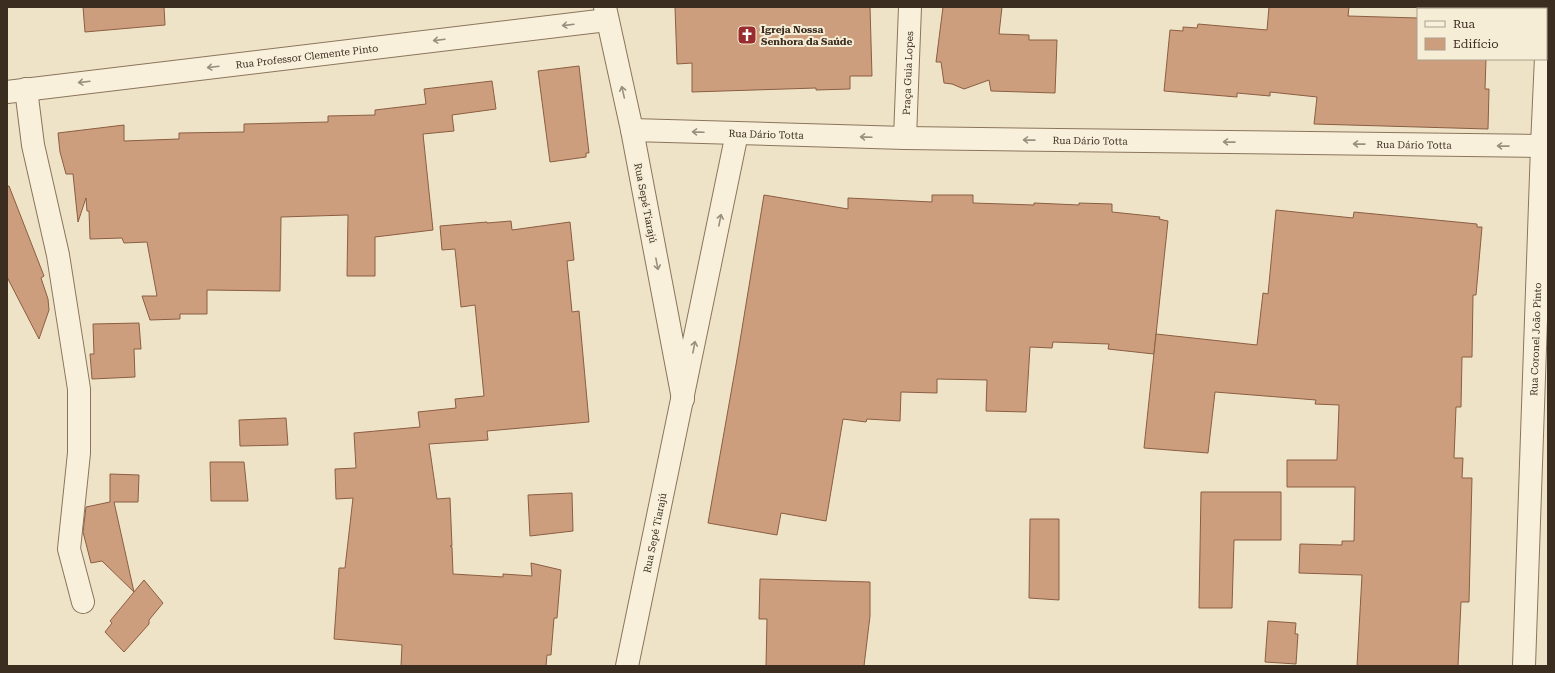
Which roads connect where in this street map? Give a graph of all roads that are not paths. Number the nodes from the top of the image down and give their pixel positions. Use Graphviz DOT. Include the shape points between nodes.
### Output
graph roads {
  1 [pos="910,7"];
  2 [pos="1548,12"];
  3 [pos="606,13"];
  4 [pos="1547,57"];
  5 [pos="1547,60"];
  6 [pos="17,91"];
  7 [pos="632,130"];
  8 [pos="737,134"];
  9 [pos="905,138"];
  10 [pos="1545,147"];
  11 [pos="683,399"];
  12 [pos="83,602"];
  13 [pos="628,666"];
  14 [pos="1524,666"];
  1 -- 9 [label="street, Praça Guia Lopes"];
  2 -- 4 [label="street, Rua Coronel João Pinto"];
  3 -- 6 [label="street, Rua Professor Clemente Pinto, one-way"];
  7 -- 3 [label="street, Rua Sepé Tiarajú, one-way"];
  5 -- 10 [label="street, Rua Coronel João Pinto"];
  6 -- 12 [label="street" via="33,145 58,255 79,389 80,453 69,549"];
  8 -- 7 [label="street, Rua Dário Totta, one-way"];
  7 -- 11 [label="street, Rua Sepé Tiarajú, one-way"];
  9 -- 8 [label="street, Rua Dário Totta, one-way"];
  11 -- 8 [label="street, Rua Sepé Tiarajú, one-way"];
  10 -- 9 [label="street, Rua Dário Totta, one-way"];
  10 -- 14 [label="street, Rua Coronel João Pinto"];
  11 -- 13 [label="street, Rua Sepé Tiarajú"];
}
